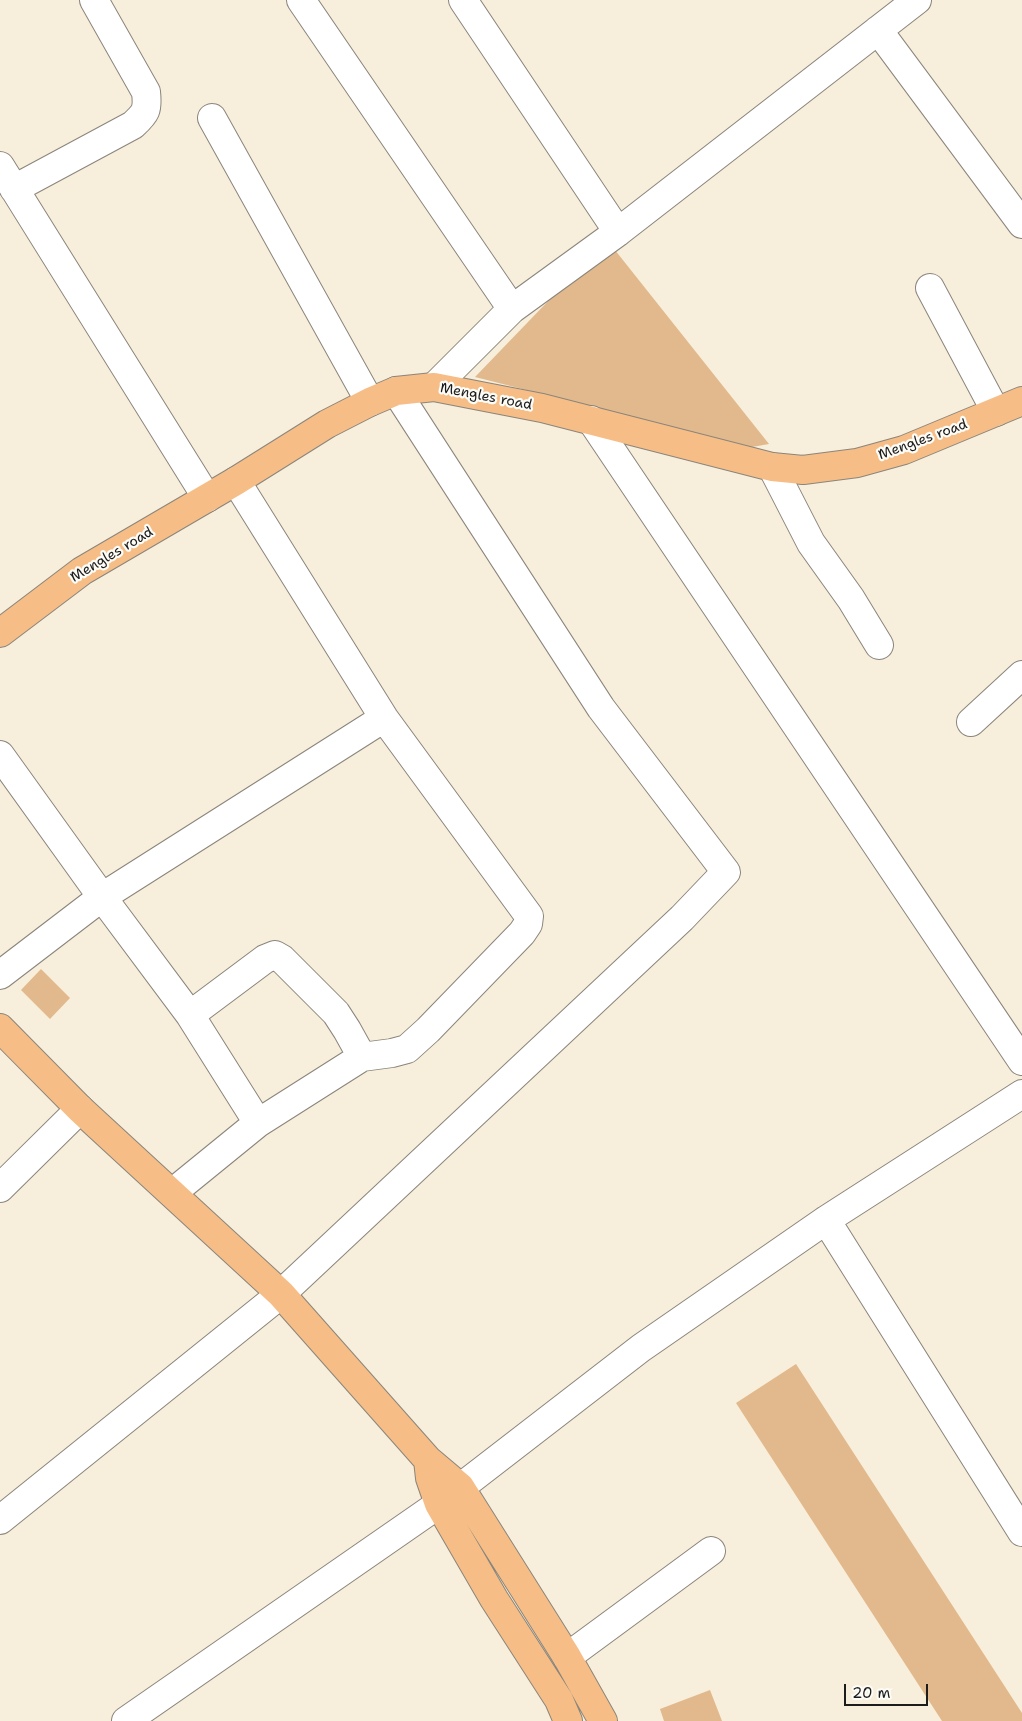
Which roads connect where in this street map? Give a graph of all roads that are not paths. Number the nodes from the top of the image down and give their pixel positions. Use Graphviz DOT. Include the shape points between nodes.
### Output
graph roads {
  1 [pos="94,0"];
  2 [pos="301,0"];
  3 [pos="463,0"];
  4 [pos="917,0"];
  5 [pos="878,30"];
  6 [pos="212,118"];
  7 [pos="7,178"];
  8 [pos="1022,224"];
  9 [pos="618,232"];
  10 [pos="930,288"];
  11 [pos="512,309"];
  12 [pos="434,387"];
  13 [pos="396,391"];
  14 [pos="1022,401"];
  15 [pos="370,402"];
  16 [pos="996,412"];
  17 [pos="592,420"];
  18 [pos="772,467"];
  19 [pos="236,481"];
  20 [pos="207,498"];
  21 [pos="0,633"];
  22 [pos="879,645"];
  23 [pos="1022,676"];
  24 [pos="384,718"];
  25 [pos="971,722"];
  26 [pos="0,755"];
  27 [pos="102,897"];
  28 [pos="0,975"];
  29 [pos="190,1015"];
  30 [pos="0,1028"];
  31 [pos="362,1057"];
  32 [pos="1022,1062"];
  33 [pos="1022,1094"];
  34 [pos="80,1109"];
  35 [pos="258,1123"];
  36 [pos="0,1188"];
  37 [pos="172,1193"];
  38 [pos="826,1220"];
  39 [pos="281,1294"];
  40 [pos="428,1460"];
  41 [pos="460,1487"];
  42 [pos="439,1504"];
  43 [pos="0,1520"];
  44 [pos="1022,1532"];
  45 [pos="711,1551"];
  46 [pos="567,1657"];
  47 [pos="126,1721"];
  48 [pos="568,1721"];
  49 [pos="603,1721"];
  1 -- 7 [label="street" via="146,92 148,107 133,125"];
  2 -- 11 [label="street"];
  3 -- 9 [label="street"];
  4 -- 5 [label="street"];
  5 -- 8 [label="street"];
  5 -- 9 [label="street"];
  6 -- 15 [label="street"];
  7 -- 20 [label="street"];
  9 -- 11 [label="street"];
  10 -- 16 [label="street"];
  11 -- 12 [label="street"];
  12 -- 13 [label="main road, Mengles road"];
  12 -- 17 [label="main road, Mengles road"];
  13 -- 15 [label="main road, Mengles road"];
  13 -- 39 [label="street" via="601,708 726,872 682,918"];
  14 -- 16 [label="main road, Mengles road"];
  15 -- 19 [label="main road, Mengles road" via="327,424"];
  16 -- 18 [label="main road, Mengles road" via="904,450 857,463 803,470"];
  17 -- 18 [label="main road, Mengles road"];
  17 -- 32 [label="street"];
  18 -- 22 [label="street" via="811,543"];
  19 -- 20 [label="main road, Mengles road"];
  19 -- 24 [label="street"];
  20 -- 21 [label="main road, Mengles road" via="82,571"];
  23 -- 25 [label="street"];
  24 -- 27 [label="street"];
  24 -- 31 [label="street" via="529,916 522,933 407,1049"];
  26 -- 27 [label="street"];
  27 -- 28 [label="street"];
  27 -- 29 [label="street"];
  29 -- 31 [label="street" via="265,959 275,956 282,959 336,1013"];
  29 -- 35 [label="street"];
  30 -- 34 [label="main road"];
  31 -- 35 [label="street"];
  33 -- 38 [label="street"];
  34 -- 36 [label="street"];
  34 -- 37 [label="main road"];
  35 -- 37 [label="street"];
  37 -- 39 [label="main road"];
  38 -- 41 [label="street" via="641,1348"];
  38 -- 44 [label="street"];
  39 -- 40 [label="main road"];
  39 -- 43 [label="street"];
  40 -- 41 [label="main road"];
  40 -- 42 [label="main road"];
  41 -- 42 [label="street"];
  41 -- 46 [label="main road"];
  42 -- 47 [label="street"];
  42 -- 48 [label="main road"];
  45 -- 46 [label="street"];
  46 -- 49 [label="main road"];
}
